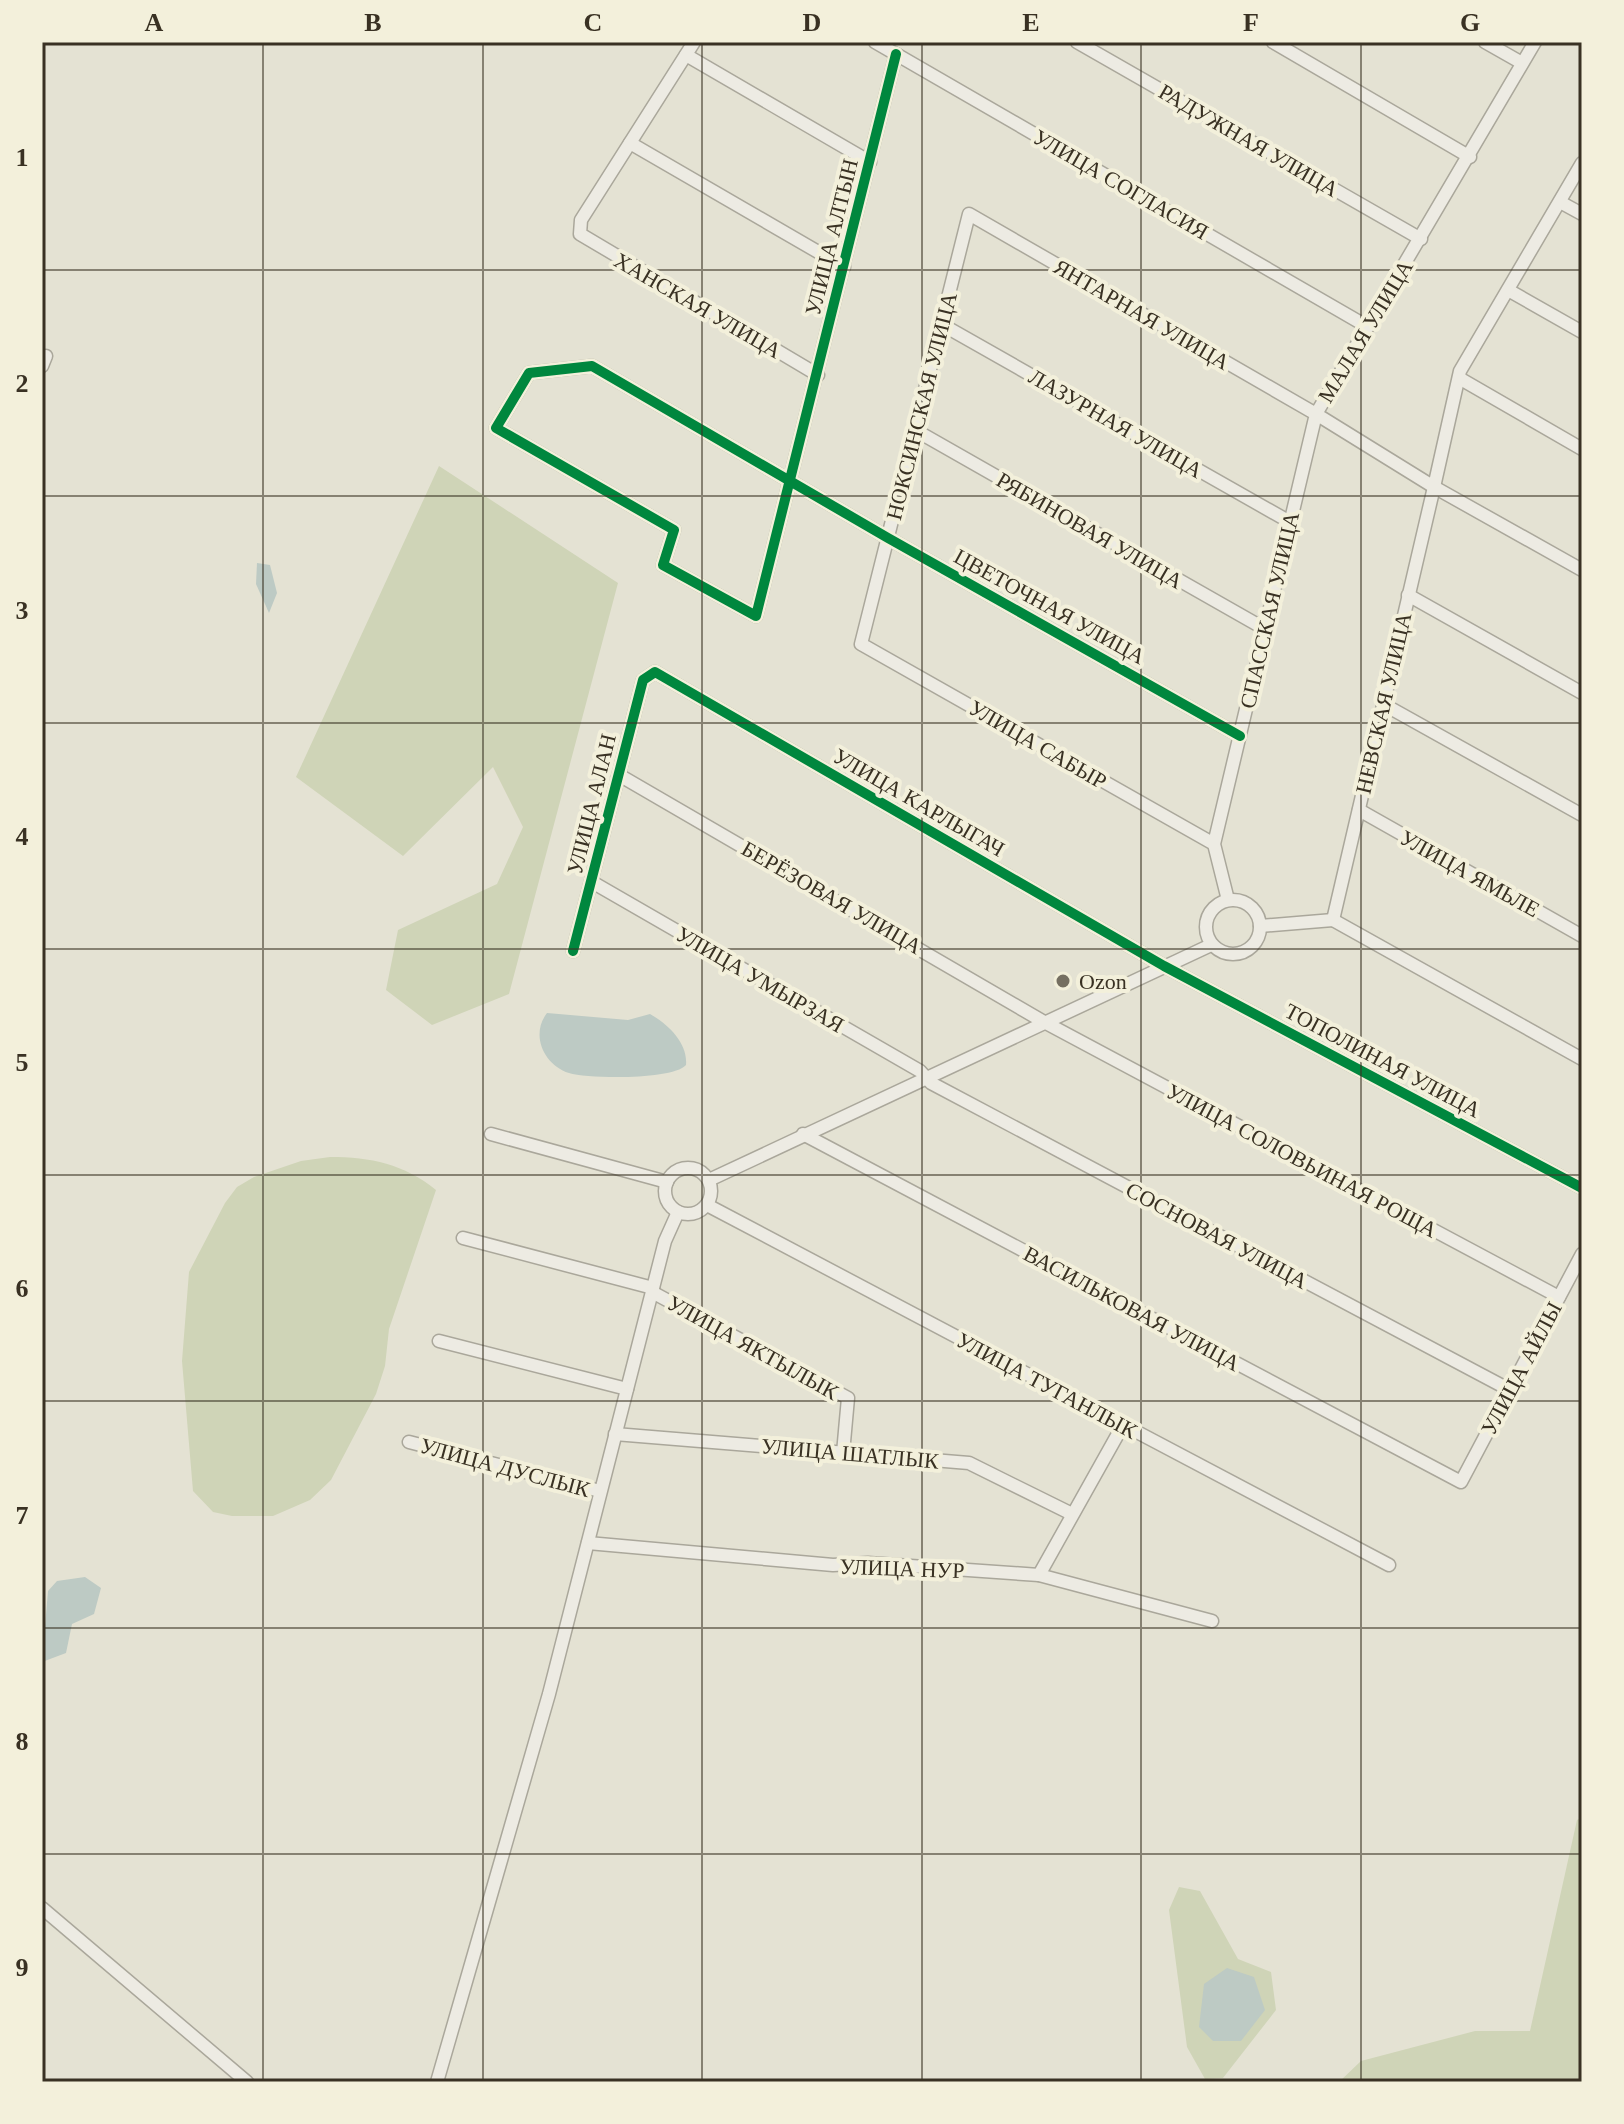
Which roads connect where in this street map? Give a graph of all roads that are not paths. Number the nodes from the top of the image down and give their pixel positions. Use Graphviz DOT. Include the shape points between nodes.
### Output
graph roads {
  1 [pos="694,42"];
  2 [pos="875,42"];
  3 [pos="1077,42"];
  4 [pos="1273,42"];
  5 [pos="1485,42"];
  6 [pos="1535,42"];
  7 [pos="896,54"];
  8 [pos="686,55"];
  9 [pos="1522,63"];
  10 [pos="630,143"];
  11 [pos="1470,157"];
  12 [pos="870,162"];
  13 [pos="1582,163"];
  14 [pos="1560,202"];
  15 [pos="969,214"];
  16 [pos="1582,214"];
  17 [pos="1421,239"];
  18 [pos="844,267"];
  19 [pos="1508,290"];
  20 [pos="941,324"];
  21 [pos="1368,327"];
  22 [pos="1582,332"];
  23 [pos="818,375"];
  24 [pos="1459,378"];
  25 [pos="1316,414"];
  26 [pos="915,430"];
  27 [pos="1582,449"];
  28 [pos="792,482"];
  29 [pos="1434,487"];
  30 [pos="1290,522"];
  31 [pos="888,538"];
  32 [pos="1582,570"];
  33 [pos="1408,595"];
  34 [pos="1265,629"];
  35 [pos="861,644"];
  36 [pos="655,672"];
  37 [pos="1582,693"];
  38 [pos="1383,704"];
  39 [pos="1240,736"];
  40 [pos="619,775"];
  41 [pos="1359,810"];
  42 [pos="1582,815"];
  43 [pos="1214,844"];
  44 [pos="592,882"];
  45 [pos="1228,900"];
  46 [pos="1333,920"];
  47 [pos="1260,926"];
  48 [pos="1582,936"];
  49 [pos="1211,945"];
  50 [pos="573,951"];
  51 [pos="1164,966"];
  52 [pos="1044,1022"];
  53 [pos="1582,1059"];
  54 [pos="926,1077"];
  55 [pos="491,1134"];
  56 [pos="803,1134"];
  57 [pos="709,1180"];
  58 [pos="667,1182"];
  59 [pos="1582,1188"];
  60 [pos="707,1205"];
  61 [pos="678,1212"];
  62 [pos="463,1238"];
  63 [pos="1582,1254"];
  64 [pos="653,1290"];
  65 [pos="1559,1297"];
  66 [pos="439,1341"];
  67 [pos="627,1389"];
  68 [pos="1510,1390"];
  69 [pos="1123,1425"];
  70 [pos="615,1434"];
  71 [pos="409,1442"];
  72 [pos="843,1453"];
  73 [pos="1461,1482"];
  74 [pos="600,1491"];
  75 [pos="1072,1514"];
  76 [pos="588,1543"];
  77 [pos="1389,1565"];
  78 [pos="1039,1575"];
  79 [pos="1212,1621"];
  80 [pos="42,1908"];
  81 [pos="247,2082"];
  82 [pos="437,2082"];
  1 -- 8 [label="street"];
  2 -- 7 [label="street, УЛИЦА СОГЛАСИЯ"];
  3 -- 17 [label="street, РАДУЖНАЯ УЛИЦА"];
  4 -- 11 [label="street"];
  5 -- 9 [label="street"];
  6 -- 9 [label="street, МАЛАЯ УЛИЦА"];
  7 -- 12 [label="street, УЛИЦА АЛТЫН"];
  7 -- 21 [label="street, УЛИЦА СОГЛАСИЯ"];
  8 -- 10 [label="street"];
  8 -- 12 [label="street"];
  9 -- 11 [label="street, МАЛАЯ УЛИЦА"];
  10 -- 18 [label="street"];
  10 -- 23 [label="street, ХАНСКАЯ УЛИЦА" via="581,220 580,234"];
  11 -- 17 [label="street, МАЛАЯ УЛИЦА"];
  12 -- 18 [label="street, УЛИЦА АЛТЫН"];
  13 -- 14 [label="street"];
  14 -- 16 [label="street"];
  14 -- 19 [label="street"];
  15 -- 20 [label="street, НОКСИНСКАЯ УЛИЦА"];
  15 -- 25 [label="street, ЯНТАРНАЯ УЛИЦА"];
  17 -- 21 [label="street, МАЛАЯ УЛИЦА"];
  18 -- 23 [label="street, УЛИЦА АЛТЫН"];
  19 -- 22 [label="street"];
  19 -- 24 [label="street"];
  20 -- 26 [label="street, НОКСИНСКАЯ УЛИЦА"];
  20 -- 30 [label="street, ЛАЗУРНАЯ УЛИЦА"];
  21 -- 25 [label="street, МАЛАЯ УЛИЦА"];
  23 -- 28 [label="street, УЛИЦА АЛТЫН"];
  24 -- 27 [label="street"];
  24 -- 29 [label="street"];
  25 -- 29 [label="street, МАЛАЯ УЛИЦА"];
  25 -- 30 [label="street, СПАССКАЯ УЛИЦА"];
  26 -- 31 [label="street, НОКСИНСКАЯ УЛИЦА"];
  26 -- 34 [label="street, РЯБИНОВАЯ УЛИЦА"];
  28 -- 28 [label="street, УЛИЦА АЛТЫН" via="592,366 529,373 496,428 674,530 663,565 756,616"];
  28 -- 31 [label="street, ЦВЕТОЧНАЯ УЛИЦА"];
  29 -- 32 [label="street, МАЛАЯ УЛИЦА"];
  29 -- 33 [label="street, НЕВСКАЯ УЛИЦА"];
  30 -- 34 [label="street, СПАССКАЯ УЛИЦА"];
  31 -- 35 [label="street, НОКСИНСКАЯ УЛИЦА"];
  31 -- 39 [label="street, ЦВЕТОЧНАЯ УЛИЦА"];
  33 -- 37 [label="street"];
  33 -- 38 [label="street, НЕВСКАЯ УЛИЦА"];
  34 -- 39 [label="street, СПАССКАЯ УЛИЦА"];
  35 -- 43 [label="street, УЛИЦА САБЫР"];
  36 -- 40 [label="street, УЛИЦА АЛАН" via="643,680"];
  36 -- 51 [label="street, УЛИЦА КАРЛЫГАЧ"];
  38 -- 41 [label="street, НЕВСКАЯ УЛИЦА"];
  38 -- 42 [label="street"];
  39 -- 43 [label="street, СПАССКАЯ УЛИЦА"];
  40 -- 44 [label="street, УЛИЦА АЛАН"];
  40 -- 52 [label="street, БЕРЁЗОВАЯ УЛИЦА"];
  41 -- 46 [label="street, НЕВСКАЯ УЛИЦА"];
  41 -- 48 [label="street, УЛИЦА ЯМЬЛЕ"];
  43 -- 45 [label="street, СПАССКАЯ УЛИЦА"];
  44 -- 50 [label="street, УЛИЦА АЛАН"];
  44 -- 54 [label="street, УЛИЦА УМЫРЗАЯ"];
  45 -- 47 [label="street" via="1250,906"];
  45 -- 49 [label="street" via="1209,912 1206,934"];
  46 -- 47 [label="street"];
  46 -- 53 [label="street"];
  47 -- 49 [label="street" via="1252,947 1243,953 1231,955"];
  49 -- 51 [label="street"];
  51 -- 52 [label="street"];
  51 -- 59 [label="street, ТОПОЛИНАЯ УЛИЦА"];
  52 -- 54 [label="street"];
  52 -- 65 [label="street, УЛИЦА СОЛОВЬИНАЯ РОЩА"];
  54 -- 56 [label="street"];
  54 -- 68 [label="street, СОСНОВАЯ УЛИЦА"];
  55 -- 58 [label="street"];
  56 -- 57 [label="street"];
  56 -- 73 [label="street, ВАСИЛЬКОВАЯ УЛИЦА"];
  57 -- 58 [label="street" via="687,1167"];
  57 -- 60 [label="street"];
  58 -- 61 [label="street" via="667,1199"];
  60 -- 61 [label="street" via="697,1213"];
  60 -- 69 [label="street, УЛИЦА ТУГАНЛЫК"];
  61 -- 64 [label="street"];
  62 -- 64 [label="street"];
  63 -- 65 [label="street, УЛИЦА АЙЛЫ"];
  64 -- 67 [label="street"];
  64 -- 72 [label="street, УЛИЦА ЯКТЫЛЫК" via="848,1398"];
  65 -- 68 [label="street, УЛИЦА АЙЛЫ"];
  66 -- 67 [label="street"];
  67 -- 70 [label="street"];
  68 -- 73 [label="street, УЛИЦА АЙЛЫ"];
  69 -- 75 [label="street"];
  69 -- 77 [label="street, УЛИЦА ТУГАНЛЫК"];
  70 -- 72 [label="street, УЛИЦА ШАТЛЫК"];
  70 -- 74 [label="street"];
  71 -- 74 [label="street, УЛИЦА ДУСЛЫК"];
  72 -- 75 [label="street, УЛИЦА ШАТЛЫК" via="969,1463"];
  74 -- 76 [label="street"];
  75 -- 78 [label="street"];
  76 -- 78 [label="street, УЛИЦА НУР" via="833,1565"];
  76 -- 82 [label="street"];
  78 -- 79 [label="street, УЛИЦА НУР"];
  80 -- 81 [label="street"];
}
